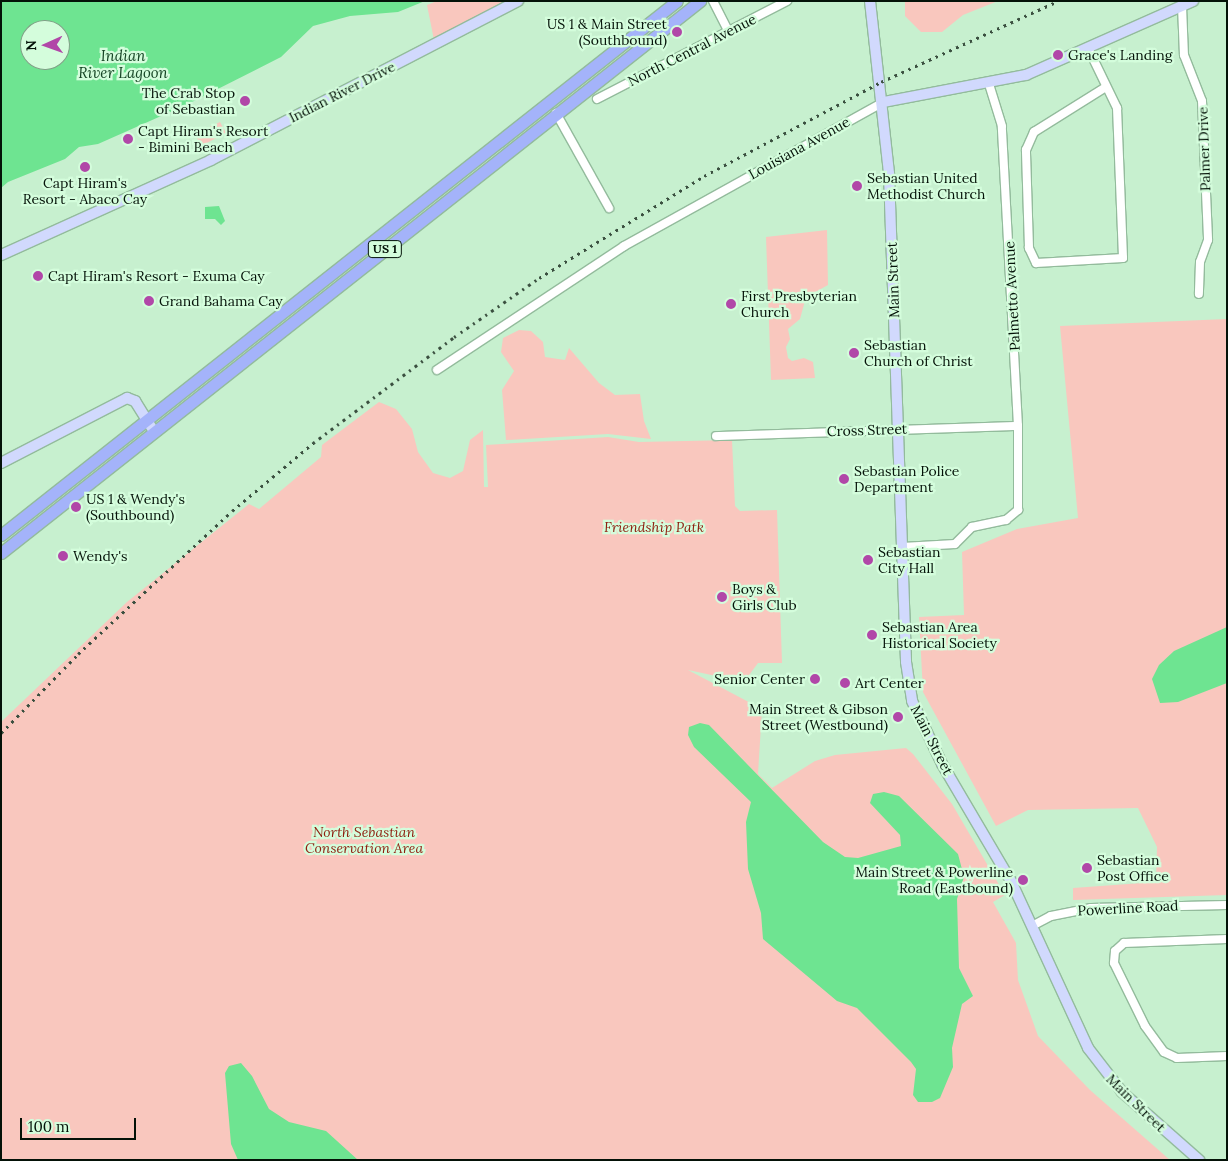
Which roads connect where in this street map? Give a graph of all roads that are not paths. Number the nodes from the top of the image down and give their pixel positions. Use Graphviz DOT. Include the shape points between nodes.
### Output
graph roads {
  1 [pos="518,1"];
  2 [pos="677,1"];
  3 [pos="700,1"];
  4 [pos="713,1"];
  5 [pos="787,1"];
  6 [pos="870,1"];
  7 [pos="1193,1"];
  8 [pos="1182,6"];
  9 [pos="728,31"];
  10 [pos="1088,48"];
  11 [pos="988,84"];
  12 [pos="569,86"];
  13 [pos="1106,87"];
  14 [pos="597,99"];
  15 [pos="884,102"];
  16 [pos="544,106"];
  17 [pos="556,113"];
  18 [pos="534,131"];
  19 [pos="609,208"];
  20 [pos="1,255"];
  21 [pos="1199,294"];
  22 [pos="437,370"];
  23 [pos="147,420"];
  24 [pos="1018,426"];
  25 [pos="898,429"];
  26 [pos="154,432"];
  27 [pos="716,436"];
  28 [pos="1,463"];
  29 [pos="4,533"];
  30 [pos="13,544"];
  31 [pos="902,547"];
  32 [pos="1,553"];
  33 [pos="1227,905"];
  34 [pos="1032,926"];
  35 [pos="1227,939"];
  36 [pos="1227,1056"];
  37 [pos="1199,1160"];
  1 -- 20 [label="street, Indian River Drive" via="211,160"];
  2 -- 12 [label="main road, US 1"];
  3 -- 17 [label="main road, US 1"];
  4 -- 9 [label="street"];
  5 -- 9 [label="street, North Central Avenue"];
  6 -- 15 [label="street, Main Street"];
  7 -- 8 [label="street, Louisiana Avenue"];
  8 -- 10 [label="street, Louisiana Avenue"];
  8 -- 21 [label="street, Palmer Drive" via="1184,55 1202,101 1208,240 1200,262"];
  9 -- 14 [label="street, North Central Avenue"];
  10 -- 11 [label="street, Louisiana Avenue" via="1026,75"];
  10 -- 13 [label="street"];
  11 -- 15 [label="street, Louisiana Avenue"];
  11 -- 24 [label="street, Palmetto Avenue" via="1002,126"];
  12 -- 16 [label="main road, US 1"];
  12 -- 17 [label="main road"];
  13 -- 13 [label="street" via="1034,132 1026,150 1029,248 1036,263 1123,258 1117,108"];
  15 -- 22 [label="street, Louisiana Avenue" via="624,246"];
  15 -- 25 [label="street, Main Street"];
  16 -- 18 [label="main road"];
  16 -- 23 [label="main road, US 1"];
  17 -- 18 [label="main road, US 1"];
  17 -- 19 [label="street"];
  18 -- 26 [label="main road, US 1"];
  23 -- 26 [label="street"];
  23 -- 28 [label="street" via="135,401 127,398"];
  23 -- 29 [label="main road, US 1"];
  24 -- 25 [label="street, Cross Street"];
  24 -- 31 [label="street, Palmetto Avenue" via="1018,510 1006,520 972,526 955,544"];
  25 -- 27 [label="street, Cross Street"];
  25 -- 31 [label="street, Main Street"];
  26 -- 30 [label="main road, US 1"];
  29 -- 30 [label="street"];
  30 -- 32 [label="main road, US 1"];
  31 -- 34 [label="street, Main Street" via="906,662 912,701 942,764 1010,881"];
  33 -- 34 [label="street, Powerline Road" via="1091,908 1051,916"];
  34 -- 37 [label="street, Main Street" via="1075,1024 1104,1071 1146,1115"];
  35 -- 36 [label="street" via="1124,943 1115,951 1114,963 1145,1026 1164,1052 1177,1058"];
}
